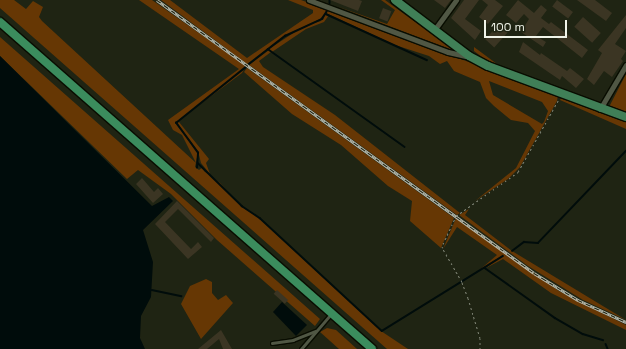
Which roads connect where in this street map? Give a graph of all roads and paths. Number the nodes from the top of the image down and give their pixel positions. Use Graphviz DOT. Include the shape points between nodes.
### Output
graph roads {
  1 [pos="309,0"];
  2 [pos="395,0"];
  3 [pos="456,0"];
  4 [pos="0,22"];
  5 [pos="435,29"];
  6 [pos="469,56"];
  7 [pos="626,65"];
  8 [pos="562,93"];
  9 [pos="600,109"];
  10 [pos="626,117"];
  11 [pos="331,314"];
  12 [pos="316,331"];
  13 [pos="272,343"];
  14 [pos="301,349"];
  15 [pos="372,349"];
  16 [pos="480,349"];
  1 -- 6 [label="street" via="448,52"];
  2 -- 5 [label="main road"];
  3 -- 5 [label="street"];
  4 -- 11 [label="highway"];
  5 -- 6 [label="main road"];
  6 -- 8 [label="main road"];
  7 -- 9 [label="street"];
  8 -- 9 [label="main road"];
  8 -- 16 [label="path" via="551,119 518,172 456,216 442,244 468,298 480,338"];
  9 -- 10 [label="main road"];
  11 -- 12 [label="lane"];
  11 -- 15 [label="highway"];
  12 -- 13 [label="lane" via="293,340"];
  12 -- 14 [label="lane"];
}
